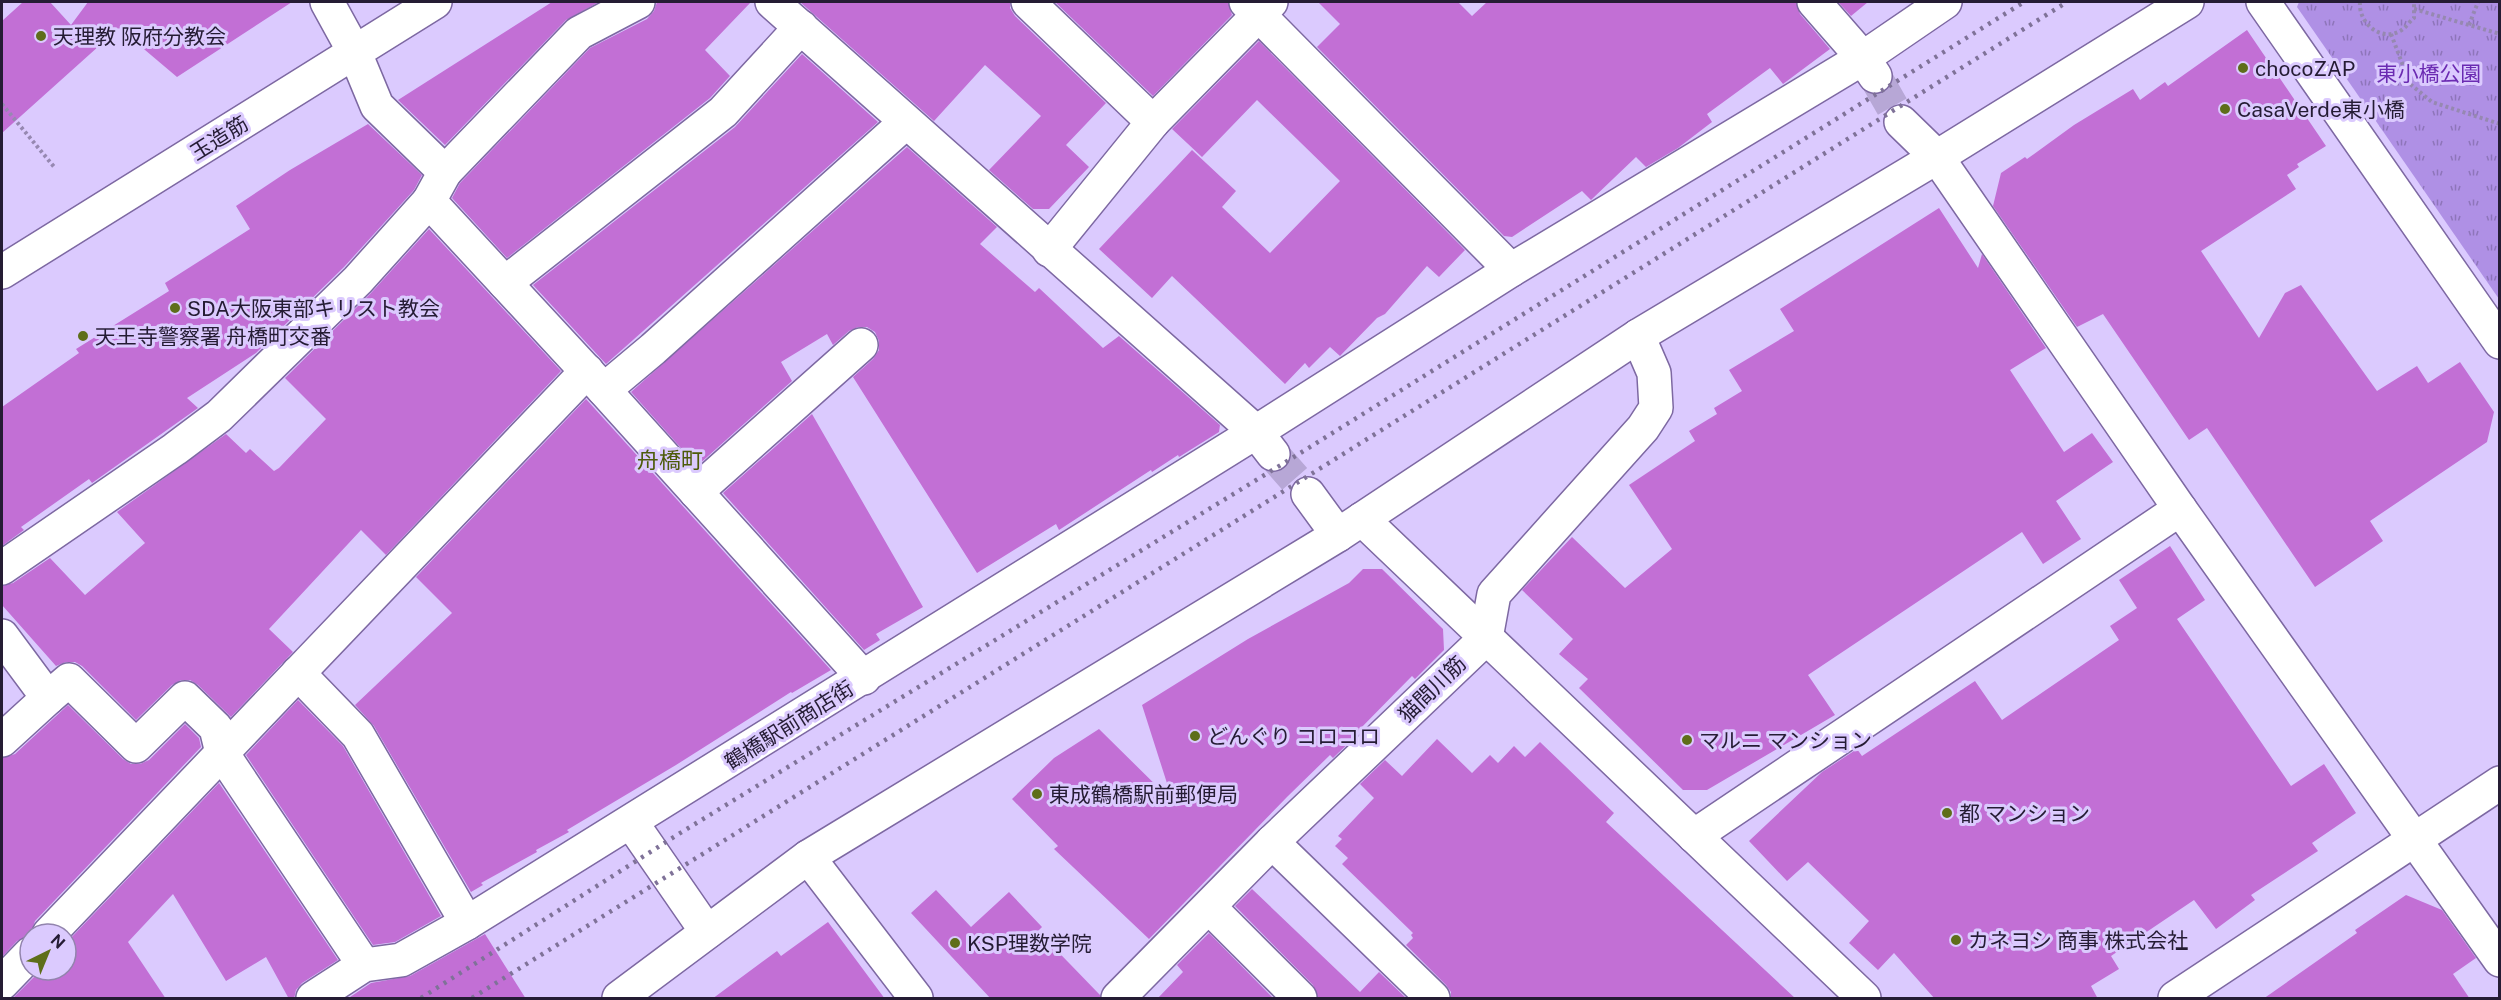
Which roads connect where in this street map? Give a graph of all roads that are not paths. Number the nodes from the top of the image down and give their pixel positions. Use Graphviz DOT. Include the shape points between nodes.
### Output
graph roads {
  1 [pos="327,2"];
  2 [pos="435,2"];
  3 [pos="638,2"];
  4 [pos="772,2"];
  5 [pos="1028,2"];
  6 [pos="1814,2"];
  7 [pos="1945,2"];
  8 [pos="2187,2"];
  9 [pos="2263,2"];
  10 [pos="1259,6"];
  11 [pos="801,27"];
  12 [pos="355,53"];
  13 [pos="1869,68"];
  14 [pos="906,122"];
  15 [pos="1153,122"];
  16 [pos="1901,122"];
  17 [pos="1937,157"];
  18 [pos="445,172"];
  19 [pos="429,201"];
  20 [pos="1049,250"];
  21 [pos="1511,270"];
  22 [pos="2,272"];
  23 [pos="505,283"];
  24 [pos="1638,336"];
  25 [pos="2499,342"];
  26 [pos="861,345"];
  27 [pos="595,380"];
  28 [pos="1264,443"];
  29 [pos="696,492"];
  30 [pos="1308,494"];
  31 [pos="2180,509"];
  32 [pos="1350,527"];
  33 [pos="2,568"];
  34 [pos="2,636"];
  35 [pos="1486,638"];
  36 [pos="298,673"];
  37 [pos="864,678"];
  38 [pos="48,698"];
  39 [pos="2,740"];
  40 [pos="222,753"];
  41 [pos="2499,783"];
  42 [pos="632,822"];
  43 [pos="1694,836"];
  44 [pos="2415,838"];
  45 [pos="1272,842"];
  46 [pos="808,857"];
  47 [pos="1210,908"];
  48 [pos="60,922"];
  49 [pos="467,923"];
  50 [pos="707,932"];
  51 [pos="2499,960"];
  52 [pos="364,965"];
  53 [pos="18,966"];
  54 [pos="2,983"];
  55 [pos="313,999"];
  56 [pos="619,999"];
  57 [pos="916,999"];
  58 [pos="1118,999"];
  59 [pos="1300,999"];
  60 [pos="1433,999"];
  61 [pos="1864,999"];
  62 [pos="2175,999"];
  1 -- 12 [label="street"];
  2 -- 12 [label="street, 玉造筋"];
  3 -- 18 [label="street" via="579,33"];
  4 -- 11 [label="street"];
  5 -- 15 [label="street"];
  6 -- 13 [label="street"];
  7 -- 13 [label="street, 鶴橋駅前商店街"];
  8 -- 17 [label="street"];
  9 -- 25 [label="street"];
  10 -- 15 [label="street"];
  10 -- 21 [label="street"];
  11 -- 14 [label="street"];
  11 -- 23 [label="street" via="723,112"];
  12 -- 18 [label="street" via="377,106"];
  12 -- 22 [label="street, 玉造筋"];
  13 -- 21 [label="street, 鶴橋駅前商店街"];
  14 -- 20 [label="street"];
  14 -- 27 [label="street" via="653,349"];
  15 -- 20 [label="street"];
  16 -- 17 [label="street"];
  17 -- 24 [label="street"];
  17 -- 31 [label="street"];
  18 -- 19 [label="street"];
  19 -- 23 [label="street"];
  19 -- 33 [label="street" via="357,280 219,416"];
  20 -- 28 [label="street"];
  21 -- 28 [label="street, 鶴橋駅前商店街"];
  23 -- 27 [label="street"];
  24 -- 32 [label="street"];
  24 -- 35 [label="street" via="1654,372 1656,408 1643,428 1494,594"];
  26 -- 29 [label="street"];
  27 -- 29 [label="street"];
  27 -- 36 [label="street"];
  28 -- 37 [label="street, 鶴橋駅前商店街"];
  29 -- 37 [label="street"];
  30 -- 32 [label="street"];
  31 -- 43 [label="street"];
  31 -- 44 [label="street"];
  32 -- 35 [label="street"];
  32 -- 46 [label="street"];
  34 -- 38 [label="street"];
  35 -- 43 [label="street"];
  35 -- 45 [label="street, 猫間川筋"];
  36 -- 40 [label="street"];
  36 -- 49 [label="street" via="358,735"];
  37 -- 42 [label="street, 鶴橋駅前商店街"];
  38 -- 39 [label="street"];
  38 -- 40 [label="street" via="69,680 136,746 185,698 216,728"];
  40 -- 48 [label="street"];
  40 -- 52 [label="street"];
  41 -- 44 [label="street"];
  42 -- 49 [label="street, 鶴橋駅前商店街"];
  42 -- 50 [label="street"];
  43 -- 61 [label="street"];
  44 -- 51 [label="street"];
  44 -- 62 [label="street"];
  45 -- 47 [label="street, 猫間川筋"];
  45 -- 60 [label="street"];
  46 -- 50 [label="street"];
  46 -- 57 [label="street"];
  47 -- 58 [label="street, 猫間川筋"];
  47 -- 59 [label="street"];
  49 -- 52 [label="street, 鶴橋駅前商店街" via="401,960"];
  50 -- 56 [label="street"];
  52 -- 55 [label="street, 鶴橋駅前商店街"];
  53 -- 54 [label="street"];
}
